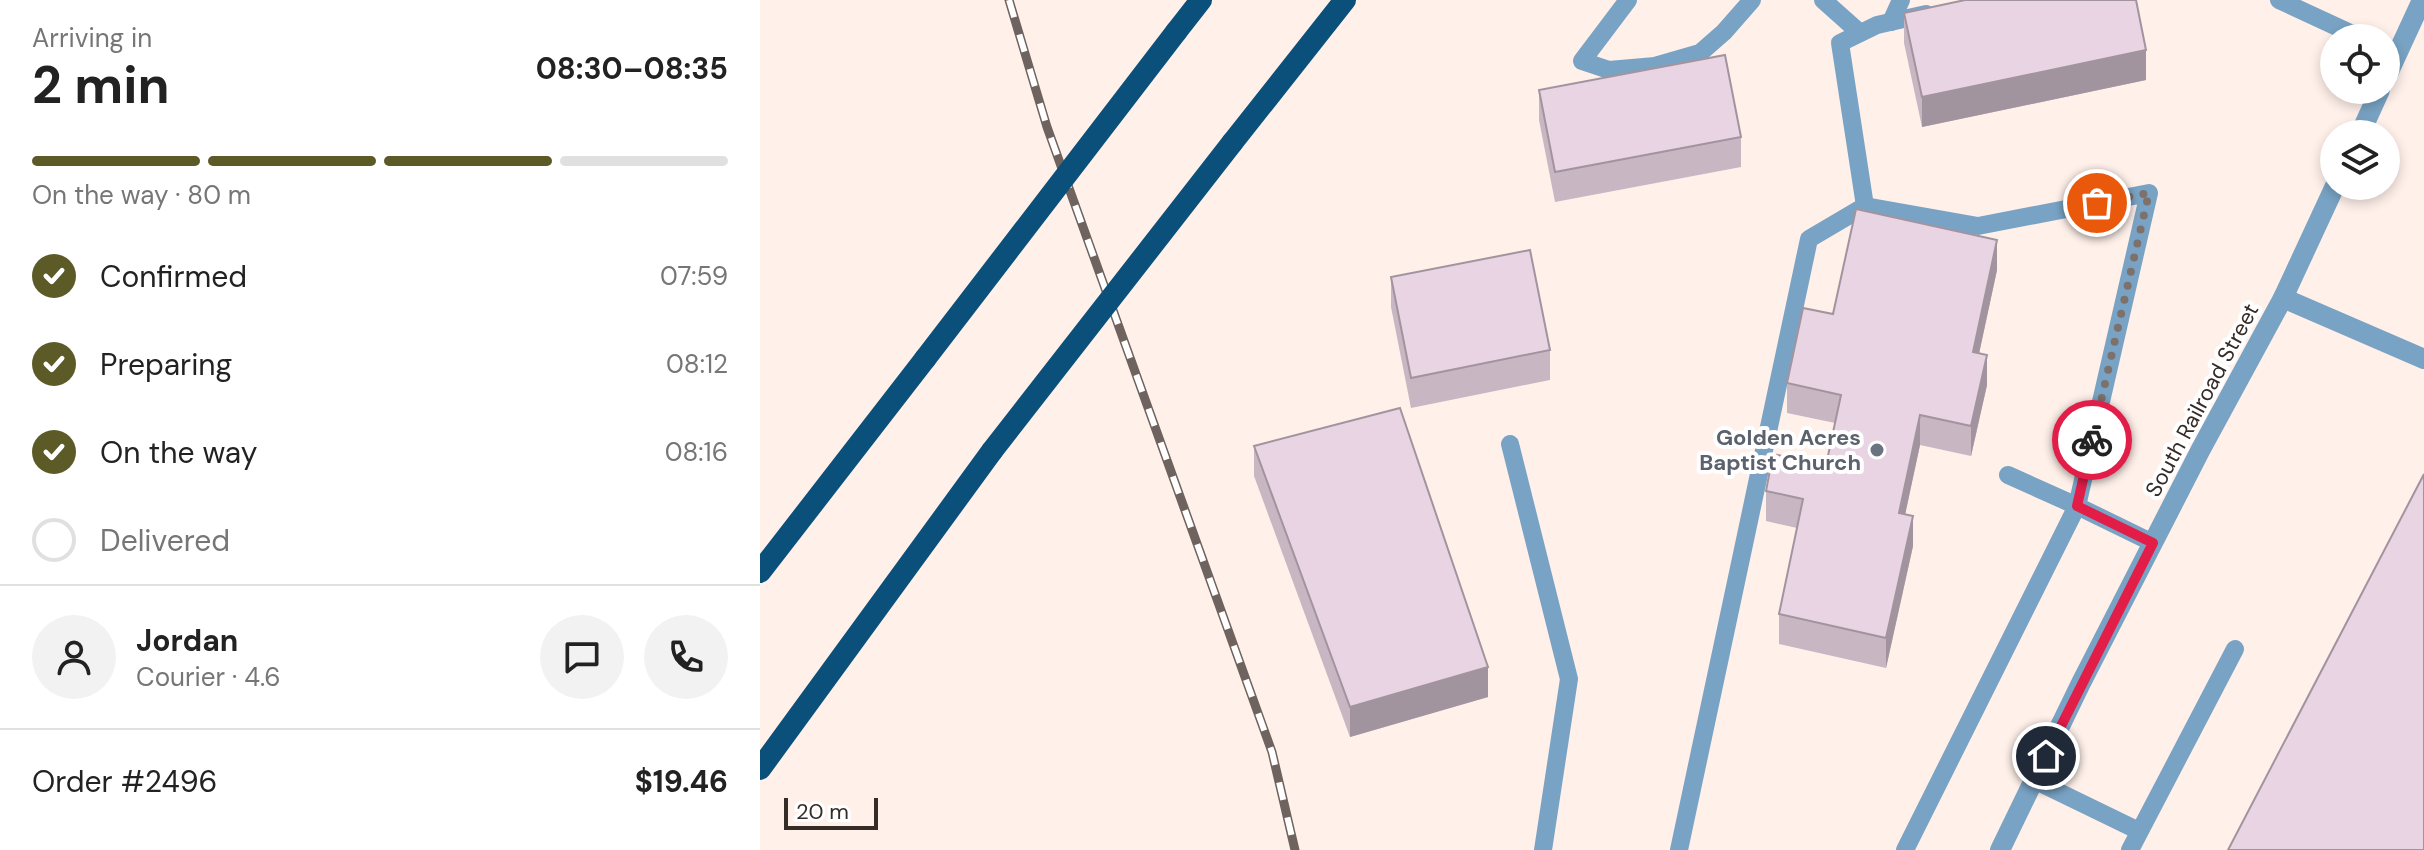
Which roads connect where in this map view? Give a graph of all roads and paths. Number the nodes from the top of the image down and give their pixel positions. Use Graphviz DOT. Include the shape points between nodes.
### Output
graph roads {
  1 [pos="1201,0"];
  2 [pos="1345,0"];
  3 [pos="1628,0"];
  4 [pos="1752,0"];
  5 [pos="1823,0"];
  6 [pos="1901,0"];
  7 [pos="2279,0"];
  8 [pos="2422,0"];
  9 [pos="1948,9"];
  10 [pos="1891,22"];
  11 [pos="2331,24"];
  12 [pos="1860,33"];
  13 [pos="2400,38"];
  14 [pos="2328,200"];
  15 [pos="1865,206"];
  16 [pos="2283,298"];
  17 [pos="2424,359"];
  18 [pos="1510,444"];
  19 [pos="2008,475"];
  20 [pos="2077,506"];
  21 [pos="2153,543"];
  22 [pos="760,572"];
  23 [pos="2235,649"];
  24 [pos="761,768"];
  25 [pos="2034,780"];
  26 [pos="2139,831"];
  27 [pos="1543,850"];
  28 [pos="1679,850"];
  29 [pos="1905,850"];
  30 [pos="2000,850"];
  31 [pos="2130,850"];
  1 -- 22 [label="highway, bridge"];
  2 -- 24 [label="highway, bridge" via="992,451"];
  3 -- 4 [label="lane" via="1582,61 1609,70 1655,66 1700,53"];
  5 -- 12 [label="lane"];
  6 -- 10 [label="lane"];
  7 -- 11 [label="lane"];
  8 -- 13 [label="street"];
  9 -- 10 [label="lane"];
  10 -- 12 [label="lane"];
  12 -- 15 [label="lane" via="1840,43"];
  14 -- 16 [label="street, South Railroad Street"];
  15 -- 20 [label="lane" via="1978,226 2149,193"];
  15 -- 28 [label="lane" via="1809,239"];
  16 -- 17 [label="street"];
  16 -- 21 [label="street, South Railroad Street"];
  18 -- 27 [label="lane" via="1569,679"];
  19 -- 20 [label="lane"];
  20 -- 21 [label="lane"];
  20 -- 29 [label="lane"];
  21 -- 25 [label="street, South Railroad Street"];
  23 -- 26 [label="lane"];
  25 -- 26 [label="lane"];
  25 -- 30 [label="street, South Railroad Street"];
  26 -- 31 [label="lane"];
}
